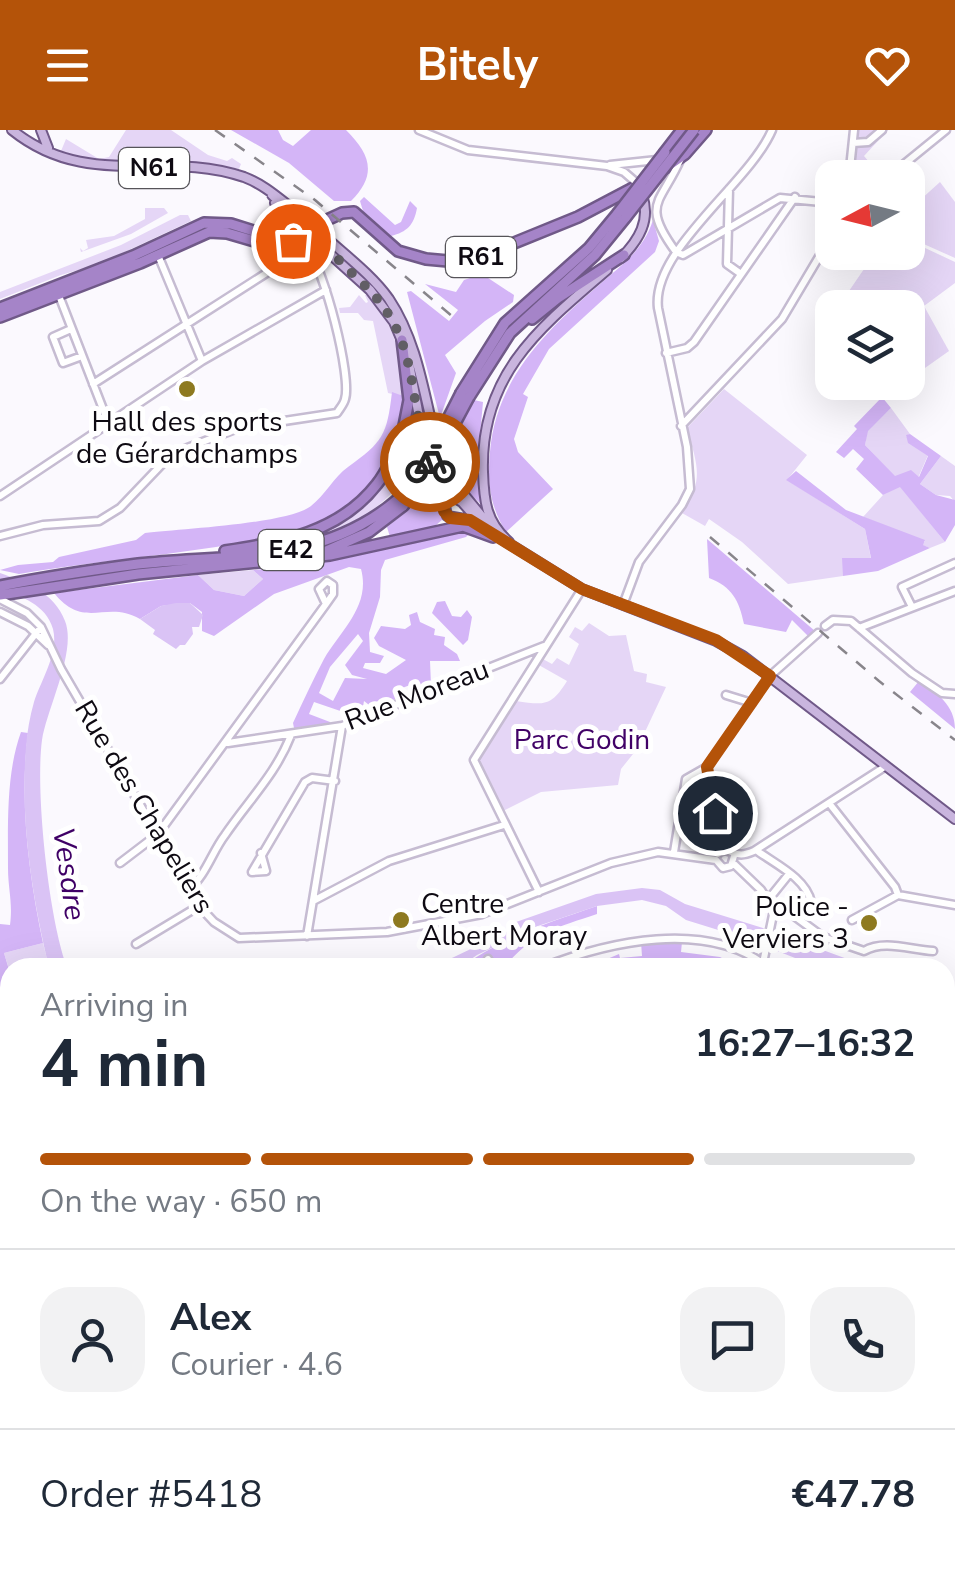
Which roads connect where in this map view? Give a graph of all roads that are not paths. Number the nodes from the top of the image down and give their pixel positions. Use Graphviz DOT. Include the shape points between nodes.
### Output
graph roads {
  1 [pos="12,130"];
  2 [pos="420,130"];
  3 [pos="692,130"];
  4 [pos="706,130"];
  5 [pos="772,130"];
  6 [pos="854,130"];
  7 [pos="882,130"];
  8 [pos="946,130"];
  9 [pos="681,131"];
  10 [pos="41,132"];
  11 [pos="20,134"];
  12 [pos="853,143"];
  13 [pos="30,144"];
  14 [pos="56,156"];
  15 [pos="681,158"];
  16 [pos="668,159"];
  17 [pos="851,160"];
  18 [pos="910,160"];
  19 [pos="625,164"];
  20 [pos="607,166"];
  21 [pos="627,174"];
  22 [pos="252,181"];
  23 [pos="638,185"];
  24 [pos="262,189"];
  25 [pos="729,189"];
  26 [pos="624,195"];
  27 [pos="795,197"];
  28 [pos="815,200"];
  29 [pos="622,215"];
  30 [pos="313,222"];
  31 [pos="730,224"];
  32 [pos="265,234"];
  33 [pos="322,235"];
  34 [pos="294,237"];
  35 [pos="285,248"];
  36 [pos="313,249"];
  37 [pos="680,254"];
  38 [pos="158,255"];
  39 [pos="624,256"];
  40 [pos="286,260"];
  41 [pos="317,263"];
  42 [pos="815,264"];
  43 [pos="741,274"];
  44 [pos="57,290"];
  45 [pos="326,290"];
  46 [pos="0,308"];
  47 [pos="0,317"];
  48 [pos="184,325"];
  49 [pos="71,328"];
  50 [pos="402,340"];
  51 [pos="666,354"];
  52 [pos="82,356"];
  53 [pos="494,356"];
  54 [pos="202,361"];
  55 [pos="92,384"];
  56 [pos="465,395"];
  57 [pos="108,422"];
  58 [pos="682,430"];
  59 [pos="421,431"];
  60 [pos="437,440"];
  61 [pos="400,447"];
  62 [pos="0,496"];
  63 [pos="455,498"];
  64 [pos="400,503"];
  65 [pos="445,504"];
  66 [pos="465,508"];
  67 [pos="454,518"];
  68 [pos="495,535"];
  69 [pos="0,536"];
  70 [pos="410,537"];
  71 [pos="512,545"];
  72 [pos="309,556"];
  73 [pos="529,557"];
  74 [pos="173,561"];
  75 [pos="955,563"];
  76 [pos="82,577"];
  77 [pos="0,586"];
  78 [pos="582,589"];
  79 [pos="955,591"];
  80 [pos="0,597"];
  81 [pos="326,604"];
  82 [pos="623,606"];
  83 [pos="912,607"];
  84 [pos="0,612"];
  85 [pos="825,626"];
  86 [pos="858,628"];
  87 [pos="38,630"];
  88 [pos="818,634"];
  89 [pos="545,645"];
  90 [pos="770,676"];
  91 [pos="0,679"];
  92 [pos="726,694"];
  93 [pos="955,694"];
  94 [pos="752,703"];
  95 [pos="342,726"];
  96 [pos="292,734"];
  97 [pos="227,743"];
  98 [pos="886,766"];
  99 [pos="707,767"];
  100 [pos="336,782"];
  101 [pos="829,804"];
  102 [pos="955,819"];
  103 [pos="504,825"];
  104 [pos="158,834"];
  105 [pos="756,850"];
  106 [pos="674,852"];
  107 [pos="261,853"];
  108 [pos="718,856"];
  109 [pos="733,860"];
  110 [pos="120,864"];
  111 [pos="789,874"];
  112 [pos="189,888"];
  113 [pos="539,892"];
  114 [pos="898,896"];
  115 [pos="768,900"];
  116 [pos="314,901"];
  117 [pos="200,906"];
  118 [pos="955,906"];
  119 [pos="774,910"];
  120 [pos="789,912"];
  121 [pos="852,920"];
  122 [pos="308,936"];
  123 [pos="136,944"];
  124 [pos="933,951"];
  125 [pos="567,958"];
  126 [pos="756,958"];
  127 [pos="766,958"];
  1 -- 11 [label="main road, N61"];
  2 -- 20 [label="street" via="468,150"];
  3 -- 16 [label="highway, R61"];
  3 -- 29 [label="highway, E42, bridge"];
  4 -- 15 [label="highway, R61"];
  5 -- 25 [label="street"];
  6 -- 12 [label="street"];
  7 -- 12 [label="street" via="868,142"];
  8 -- 18 [label="street"];
  9 -- 29 [label="highway, E42, bridge"];
  10 -- 13 [label="main road"];
  10 -- 14 [label="main road"];
  11 -- 13 [label="main road, N61"];
  12 -- 17 [label="street"];
  13 -- 14 [label="main road, N61"];
  14 -- 22 [label="main road, N61" via="90,165 207,170"];
  15 -- 23 [label="highway, R61"];
  15 -- 37 [label="street" via="655,214"];
  16 -- 19 [label="street"];
  16 -- 23 [label="highway, R61"];
  19 -- 20 [label="street"];
  19 -- 23 [label="street" via="638,175"];
  20 -- 21 [label="street"];
  21 -- 23 [label="street"];
  21 -- 26 [label="street"];
  22 -- 24 [label="main road, N61"];
  22 -- 30 [label="main road, N61"];
  23 -- 26 [label="highway, R61"];
  23 -- 39 [label="main road" via="645,221"];
  24 -- 32 [label="main road" via="281,216"];
  24 -- 34 [label="main road, N61" via="290,213"];
  25 -- 31 [label="street"];
  25 -- 37 [label="street"];
  26 -- 30 [label="highway, R61" via="459,262 398,251 354,212"];
  27 -- 28 [label="street"];
  27 -- 31 [label="street" via="773,200"];
  27 -- 43 [label="street"];
  29 -- 53 [label="highway, E42" via="595,254"];
  29 -- 56 [label="highway, E42" via="505,323"];
  30 -- 33 [label="highway"];
  30 -- 34 [label="highway, R61"];
  31 -- 37 [label="street"];
  31 -- 43 [label="street" via="728,264"];
  32 -- 34 [label="highway, R61"];
  32 -- 44 [label="highway, R61" via="200,224"];
  33 -- 36 [label="highway"];
  33 -- 60 [label="main road" via="373,280 400,317"];
  34 -- 35 [label="highway, R61"];
  34 -- 36 [label="highway, R61"];
  35 -- 38 [label="highway, R61" via="209,232"];
  35 -- 40 [label="street"];
  36 -- 41 [label="street"];
  36 -- 50 [label="main road" via="329,253 378,298"];
  37 -- 51 [label="street" via="657,293"];
  38 -- 44 [label="highway, R61"];
  38 -- 48 [label="street"];
  39 -- 53 [label="highway" via="558,298"];
  39 -- 71 [label="main road" via="536,333 508,367 492,402 484,502 494,528"];
  40 -- 41 [label="street" via="298,256"];
  40 -- 48 [label="street"];
  41 -- 45 [label="street"];
  42 -- 58 [label="street" via="782,319"];
  43 -- 51 [label="street" via="691,345"];
  44 -- 46 [label="highway, R61"];
  44 -- 47 [label="highway, R61"];
  44 -- 49 [label="street"];
  45 -- 54 [label="street"];
  45 -- 69 [label="street" via="346,396 337,413 238,428 164,462 99,521 44,524"];
  48 -- 54 [label="street"];
  48 -- 55 [label="street"];
  49 -- 52 [label="street"];
  49 -- 52 [label="street" via="53,336 63,363"];
  50 -- 59 [label="main road"];
  50 -- 61 [label="highway" via="408,400"];
  51 -- 58 [label="street"];
  52 -- 55 [label="street"];
  53 -- 56 [label="highway, E42"];
  54 -- 57 [label="street"];
  55 -- 57 [label="street"];
  56 -- 64 [label="highway, E42, bridge" via="430,472"];
  57 -- 62 [label="street"];
  58 -- 82 [label="street" via="690,489 638,562"];
  59 -- 60 [label="highway"];
  59 -- 61 [label="highway" via="411,432"];
  59 -- 65 [label="main road"];
  60 -- 63 [label="main road"];
  60 -- 68 [label="main road" via="456,486"];
  61 -- 74 [label="highway" via="368,495 326,526 270,544"];
  63 -- 65 [label="main road"];
  63 -- 66 [label="main road"];
  64 -- 72 [label="highway, E42" via="369,532"];
  64 -- 74 [label="highway, E42" via="312,546"];
  65 -- 67 [label="main road"];
  66 -- 67 [label="main road"];
  66 -- 68 [label="main road"];
  67 -- 68 [label="main road"];
  67 -- 70 [label="highway"];
  68 -- 70 [label="highway" via="463,526"];
  68 -- 71 [label="main road"];
  68 -- 73 [label="main road"];
  70 -- 72 [label="highway"];
  71 -- 73 [label="main road"];
  72 -- 76 [label="highway, E42"];
  73 -- 78 [label="main road"];
  74 -- 76 [label="highway, E42"];
  75 -- 83 [label="street" via="902,586"];
  76 -- 77 [label="highway, E42"];
  76 -- 80 [label="highway, E42"];
  78 -- 82 [label="main road"];
  78 -- 89 [label="street"];
  79 -- 83 [label="street"];
  80 -- 87 [label="street" via="27,613"];
  81 -- 97 [label="street"];
  82 -- 90 [label="main road" via="716,640"];
  83 -- 86 [label="street"];
  84 -- 87 [label="street"];
  85 -- 86 [label="street" via="841,619"];
  86 -- 93 [label="street" via="912,673"];
  87 -- 91 [label="street"];
  87 -- 104 [label="street, Rue des Chapeliers"];
  88 -- 90 [label="street"];
  89 -- 95 [label="street, Rue Moreau"];
  89 -- 103 [label="street" via="474,760"];
  90 -- 94 [label="street"];
  90 -- 98 [label="main road"];
  92 -- 94 [label="street"];
  94 -- 99 [label="street"];
  95 -- 96 [label="street, Rue Moreau"];
  95 -- 100 [label="street"];
  96 -- 97 [label="street, Rue Moreau"];
  96 -- 112 [label="street" via="276,770"];
  97 -- 104 [label="street"];
  98 -- 101 [label="street"];
  98 -- 102 [label="main road"];
  99 -- 106 [label="street" via="684,784"];
  99 -- 108 [label="street"];
  100 -- 107 [label="street" via="305,782"];
  100 -- 116 [label="street"];
  101 -- 105 [label="street"];
  101 -- 114 [label="street"];
  103 -- 113 [label="street"];
  103 -- 116 [label="street" via="388,861"];
  104 -- 110 [label="street"];
  104 -- 112 [label="street, Rue des Chapeliers"];
  105 -- 109 [label="street"];
  105 -- 111 [label="street"];
  106 -- 108 [label="street, Rue des Chapeliers"];
  106 -- 113 [label="street, Rue des Chapeliers" via="611,863"];
  108 -- 109 [label="street" via="726,850"];
  108 -- 109 [label="street" via="724,868"];
  109 -- 115 [label="street"];
  111 -- 115 [label="street"];
  111 -- 120 [label="street" via="811,902"];
  112 -- 117 [label="street, Rue des Chapeliers"];
  113 -- 122 [label="street, Rue des Chapeliers" via="454,921"];
  114 -- 118 [label="street"];
  114 -- 121 [label="street"];
  115 -- 119 [label="street"];
  116 -- 122 [label="street"];
  117 -- 122 [label="street, Rue des Chapeliers" via="239,938"];
  117 -- 123 [label="street"];
  119 -- 120 [label="street"];
  119 -- 127 [label="street"];
  120 -- 124 [label="street" via="824,937 864,952 885,945"];
  125 -- 126 [label="street" via="598,946 663,938"];
}
